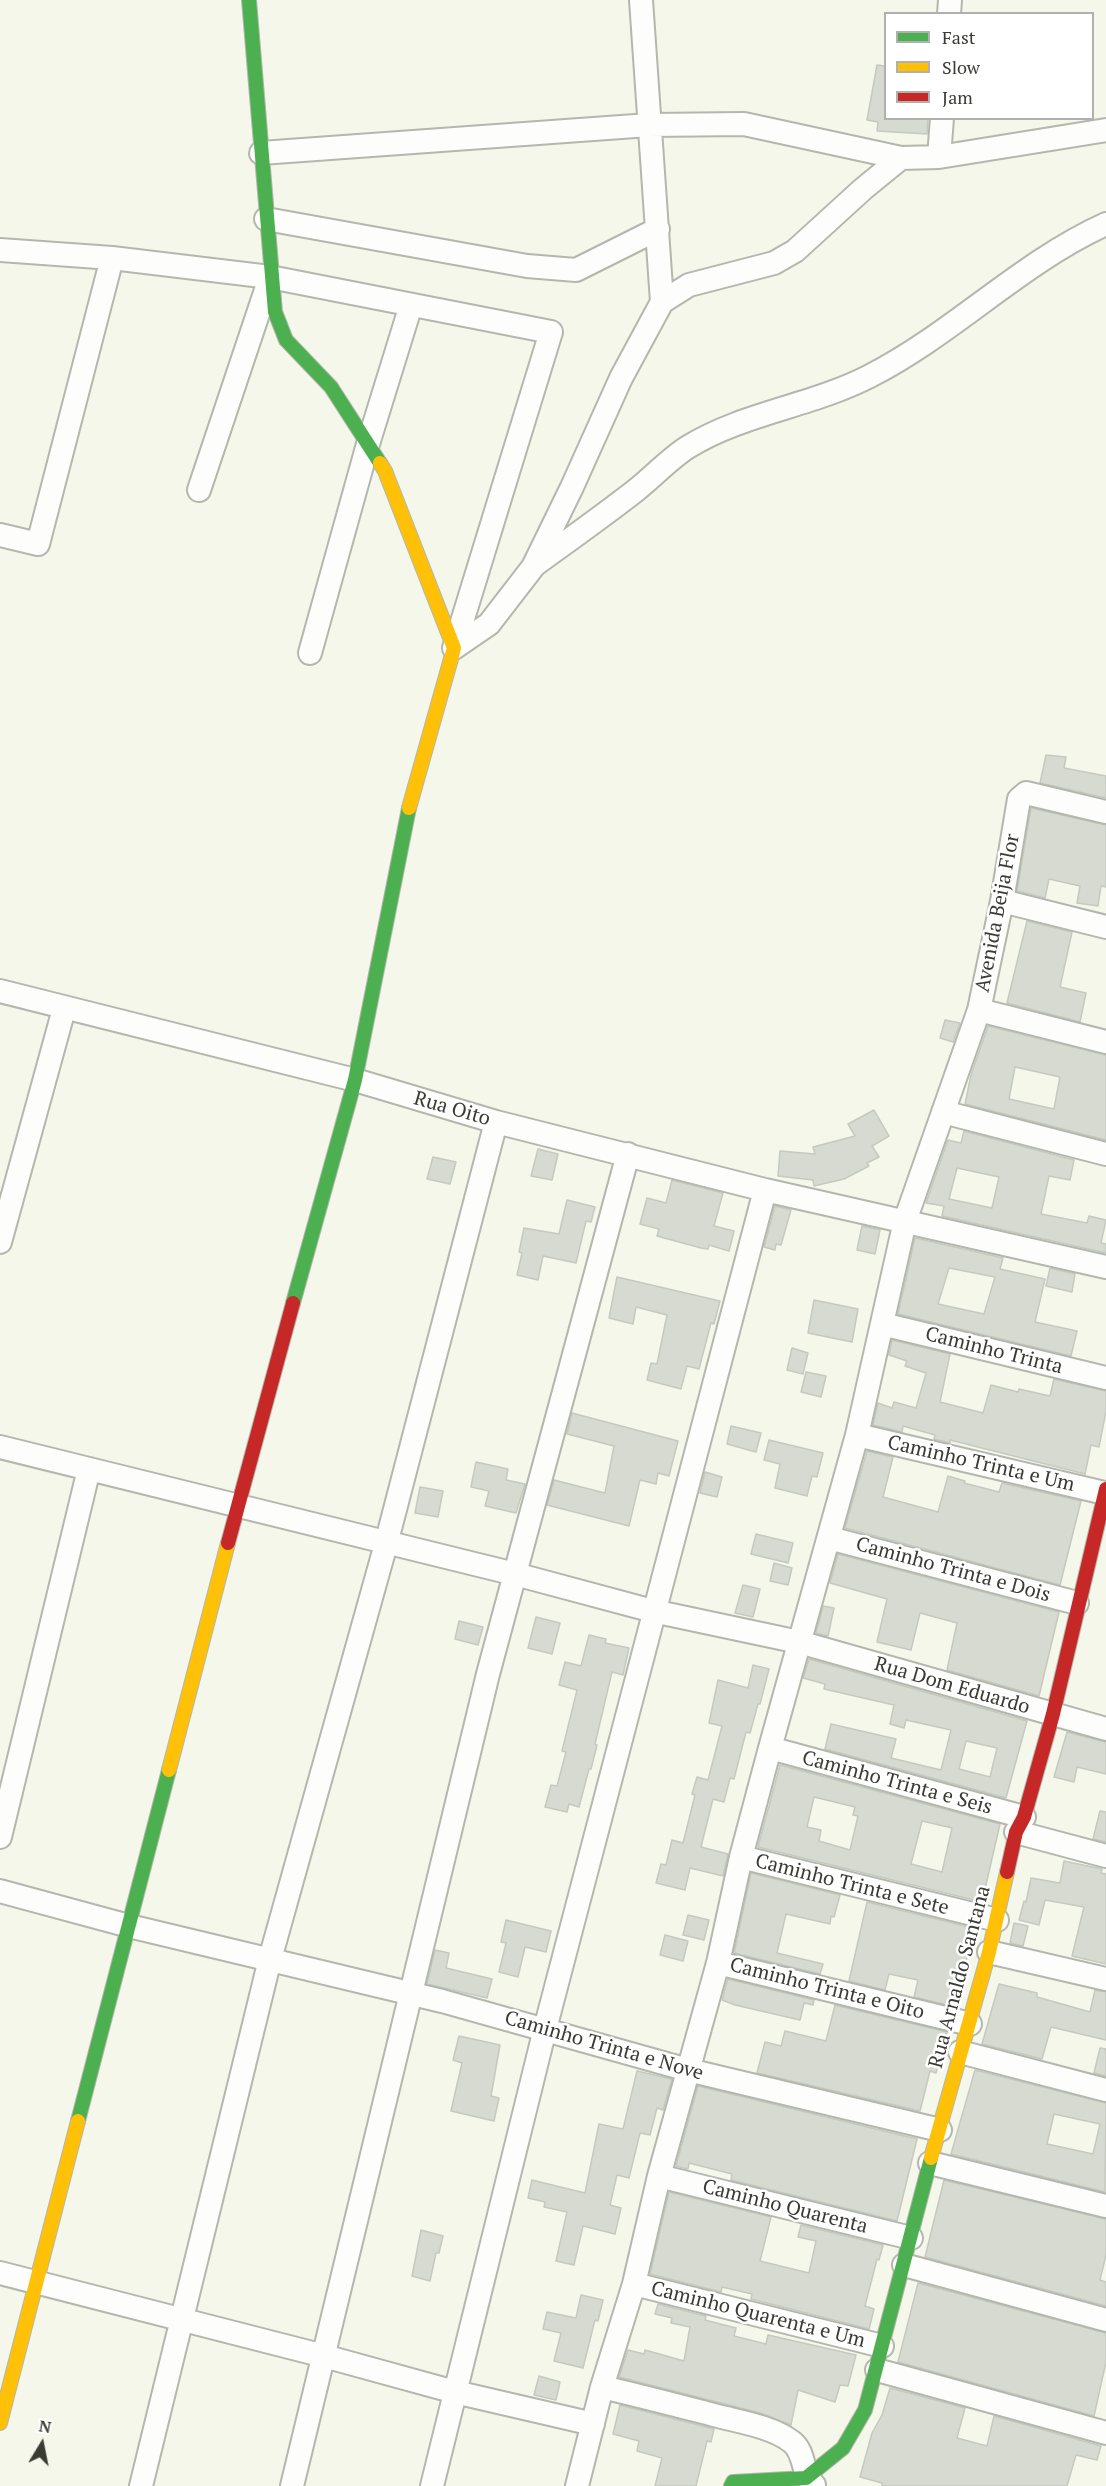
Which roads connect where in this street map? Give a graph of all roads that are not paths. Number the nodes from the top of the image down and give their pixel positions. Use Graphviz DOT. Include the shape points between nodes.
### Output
graph roads {
  1 [pos="249,0"];
  2 [pos="641,0"];
  3 [pos="942,120"];
  4 [pos="649,124"];
  5 [pos="1106,130"];
  6 [pos="261,153"];
  7 [pos="939,157"];
  8 [pos="901,158"];
  9 [pos="266,219"];
  10 [pos="1106,224"];
  11 [pos="658,229"];
  12 [pos="0,250"];
  13 [pos="112,258"];
  14 [pos="270,277"];
  15 [pos="662,302"];
  16 [pos="411,305"];
  17 [pos="368,444"];
  18 [pos="199,490"];
  19 [pos="0,535"];
  20 [pos="533,567"];
  21 [pos="454,648"];
  22 [pos="310,652"];
  23 [pos="1106,812"];
  24 [pos="1002,901"];
  25 [pos="1106,927"];
  26 [pos="0,991"];
  27 [pos="64,1009"];
  28 [pos="979,1010"];
  29 [pos="1106,1042"];
  30 [pos="355,1080"];
  31 [pos="943,1112"];
  32 [pos="496,1122"];
  33 [pos="628,1154"];
  34 [pos="1106,1154"];
  35 [pos="765,1190"];
  36 [pos="905,1221"];
  37 [pos="0,1242"];
  38 [pos="1106,1267"];
  39 [pos="882,1324"];
  40 [pos="1106,1378"];
  41 [pos="857,1435"];
  42 [pos="0,1447"];
  43 [pos="89,1469"];
  44 [pos="1105,1491"];
  45 [pos="237,1506"];
  46 [pos="1102,1521"];
  47 [pos="829,1538"];
  48 [pos="386,1544"];
  49 [pos="515,1574"];
  50 [pos="1077,1603"];
  51 [pos="653,1611"];
  52 [pos="799,1642"];
  53 [pos="1053,1714"];
  54 [pos="1106,1729"];
  55 [pos="770,1748"];
  56 [pos="1020,1824"];
  57 [pos="0,1837"];
  58 [pos="1106,1856"];
  59 [pos="741,1857"];
  60 [pos="0,1891"];
  61 [pos="997,1920"];
  62 [pos="129,1926"];
  63 [pos="989,1952"];
  64 [pos="270,1959"];
  65 [pos="718,1963"];
  66 [pos="1106,1979"];
  67 [pos="412,1994"];
  68 [pos="970,2024"];
  69 [pos="545,2029"];
  70 [pos="960,2052"];
  71 [pos="688,2070"];
  72 [pos="1106,2090"];
  73 [pos="939,2130"];
  74 [pos="930,2163"];
  75 [pos="659,2176"];
  76 [pos="1106,2206"];
  77 [pos="911,2238"];
  78 [pos="904,2265"];
  79 [pos="0,2273"];
  80 [pos="38,2283"];
  81 [pos="634,2284"];
  82 [pos="183,2320"];
  83 [pos="1106,2320"];
  84 [pos="882,2346"];
  85 [pos="324,2356"];
  86 [pos="877,2370"];
  87 [pos="602,2386"];
  88 [pos="455,2392"];
  89 [pos="0,2423"];
  90 [pos="593,2424"];
  91 [pos="1106,2433"];
  92 [pos="811,2482"];
  93 [pos="732,2484"];
  94 [pos="141,2486"];
  95 [pos="292,2486"];
  96 [pos="432,2486"];
  97 [pos="577,2486"];
  1 -- 6 [label="street"];
  2 -- 4 [label="street"];
  3 -- 7 [label="street"];
  4 -- 6 [label="street"];
  4 -- 8 [label="street" via="744,124"];
  4 -- 11 [label="street"];
  5 -- 7 [label="street"];
  6 -- 9 [label="street"];
  7 -- 8 [label="street"];
  8 -- 15 [label="street" via="795,251 774,262 689,285"];
  9 -- 11 [label="street" via="527,266 576,270"];
  9 -- 14 [label="street"];
  10 -- 20 [label="street" via="1074,238 944,331 869,377 729,428 687,448"];
  11 -- 15 [label="street"];
  12 -- 13 [label="street"];
  13 -- 14 [label="street"];
  13 -- 19 [label="street" via="38,544"];
  14 -- 16 [label="street"];
  14 -- 17 [label="street" via="274,312 286,340 332,387"];
  14 -- 18 [label="street"];
  15 -- 20 [label="street" via="621,378"];
  16 -- 17 [label="street"];
  16 -- 21 [label="street" via="551,332"];
  17 -- 21 [label="street" via="385,471"];
  17 -- 22 [label="street"];
  20 -- 21 [label="street" via="489,624"];
  21 -- 30 [label="street" via="410,801"];
  23 -- 24 [label="street, Avenida Beija Flor" via="1026,793 1019,799"];
  24 -- 25 [label="street"];
  24 -- 28 [label="street, Avenida Beija Flor"];
  26 -- 27 [label="street, Rua Oito"];
  27 -- 30 [label="street, Rua Oito"];
  27 -- 37 [label="street"];
  28 -- 29 [label="street"];
  28 -- 31 [label="street, Avenida Beija Flor"];
  30 -- 32 [label="street, Rua Oito"];
  30 -- 45 [label="street"];
  31 -- 34 [label="street"];
  31 -- 36 [label="street, Avenida Beija Flor"];
  32 -- 33 [label="street, Rua Oito"];
  32 -- 48 [label="street"];
  33 -- 35 [label="street, Rua Oito"];
  33 -- 49 [label="street"];
  35 -- 36 [label="street, Rua Oito"];
  35 -- 51 [label="street"];
  36 -- 38 [label="street, Rua Oito"];
  36 -- 39 [label="street, Avenida Beija Flor"];
  39 -- 40 [label="street, Caminho Trinta"];
  39 -- 41 [label="street, Avenida Beija Flor"];
  41 -- 44 [label="street, Caminho Trinta e Um"];
  41 -- 47 [label="street, Avenida Beija Flor"];
  42 -- 43 [label="street, Rua Dom Eduardo"];
  43 -- 45 [label="street, Rua Dom Eduardo"];
  43 -- 57 [label="street"];
  44 -- 46 [label="street, Rua Arnaldo Santana"];
  45 -- 48 [label="street, Rua Dom Eduardo"];
  45 -- 62 [label="street"];
  46 -- 50 [label="street, Rua Arnaldo Santana"];
  47 -- 50 [label="street, Caminho Trinta e Dois"];
  47 -- 52 [label="street, Avenida Beija Flor"];
  48 -- 49 [label="street, Rua Dom Eduardo"];
  48 -- 64 [label="street"];
  49 -- 51 [label="street, Rua Dom Eduardo"];
  49 -- 67 [label="street"];
  50 -- 53 [label="street, Rua Arnaldo Santana"];
  51 -- 52 [label="street, Rua Dom Eduardo"];
  51 -- 69 [label="street"];
  52 -- 53 [label="street, Rua Dom Eduardo"];
  52 -- 55 [label="street, Avenida Beija Flor"];
  53 -- 54 [label="street, Rua Dom Eduardo"];
  53 -- 56 [label="street, Rua Arnaldo Santana"];
  55 -- 56 [label="street, Caminho Trinta e Seis"];
  55 -- 59 [label="street, Avenida Beija Flor"];
  56 -- 58 [label="street, Caminho Trinta e Seis"];
  56 -- 61 [label="street, Rua Arnaldo Santana"];
  59 -- 61 [label="street, Caminho Trinta e Sete"];
  59 -- 65 [label="street, Avenida Beija Flor"];
  60 -- 62 [label="street, Caminho Trinta e Nove"];
  61 -- 63 [label="street, Rua Arnaldo Santana"];
  62 -- 64 [label="street, Caminho Trinta e Nove"];
  62 -- 80 [label="street"];
  63 -- 66 [label="street"];
  63 -- 68 [label="street, Rua Arnaldo Santana"];
  64 -- 67 [label="street, Caminho Trinta e Nove"];
  64 -- 82 [label="street"];
  65 -- 68 [label="street, Caminho Trinta e Oito"];
  65 -- 71 [label="street, Avenida Beija Flor"];
  67 -- 69 [label="street, Caminho Trinta e Nove"];
  67 -- 85 [label="street"];
  68 -- 70 [label="street, Rua Arnaldo Santana"];
  69 -- 71 [label="street, Caminho Trinta e Nove"];
  69 -- 88 [label="street"];
  70 -- 72 [label="street"];
  70 -- 73 [label="street, Rua Arnaldo Santana"];
  71 -- 73 [label="street, Caminho Trinta e Nove"];
  71 -- 75 [label="street, Avenida Beija Flor"];
  73 -- 74 [label="street, Rua Arnaldo Santana"];
  74 -- 76 [label="street"];
  74 -- 77 [label="street, Rua Arnaldo Santana"];
  75 -- 77 [label="street, Caminho Quarenta"];
  75 -- 81 [label="street, Avenida Beija Flor"];
  77 -- 78 [label="street, Rua Arnaldo Santana"];
  78 -- 83 [label="street"];
  78 -- 84 [label="street, Rua Arnaldo Santana"];
  79 -- 80 [label="street"];
  80 -- 82 [label="street"];
  80 -- 89 [label="street"];
  81 -- 84 [label="street, Caminho Quarenta e Um"];
  81 -- 87 [label="street, Avenida Beija Flor"];
  82 -- 85 [label="street"];
  82 -- 94 [label="street"];
  84 -- 86 [label="street, Rua Arnaldo Santana"];
  85 -- 88 [label="street"];
  85 -- 95 [label="street"];
  86 -- 91 [label="street, Caminho Quarenta e Um"];
  86 -- 92 [label="street, Rua Arnaldo Santana" via="865,2410 843,2448 825,2462"];
  87 -- 90 [label="street, Avenida Beija Flor"];
  87 -- 92 [label="street" via="781,2435 802,2456"];
  88 -- 90 [label="street"];
  88 -- 96 [label="street"];
  90 -- 97 [label="street, Avenida Beija Flor"];
  92 -- 93 [label="street"];
}
